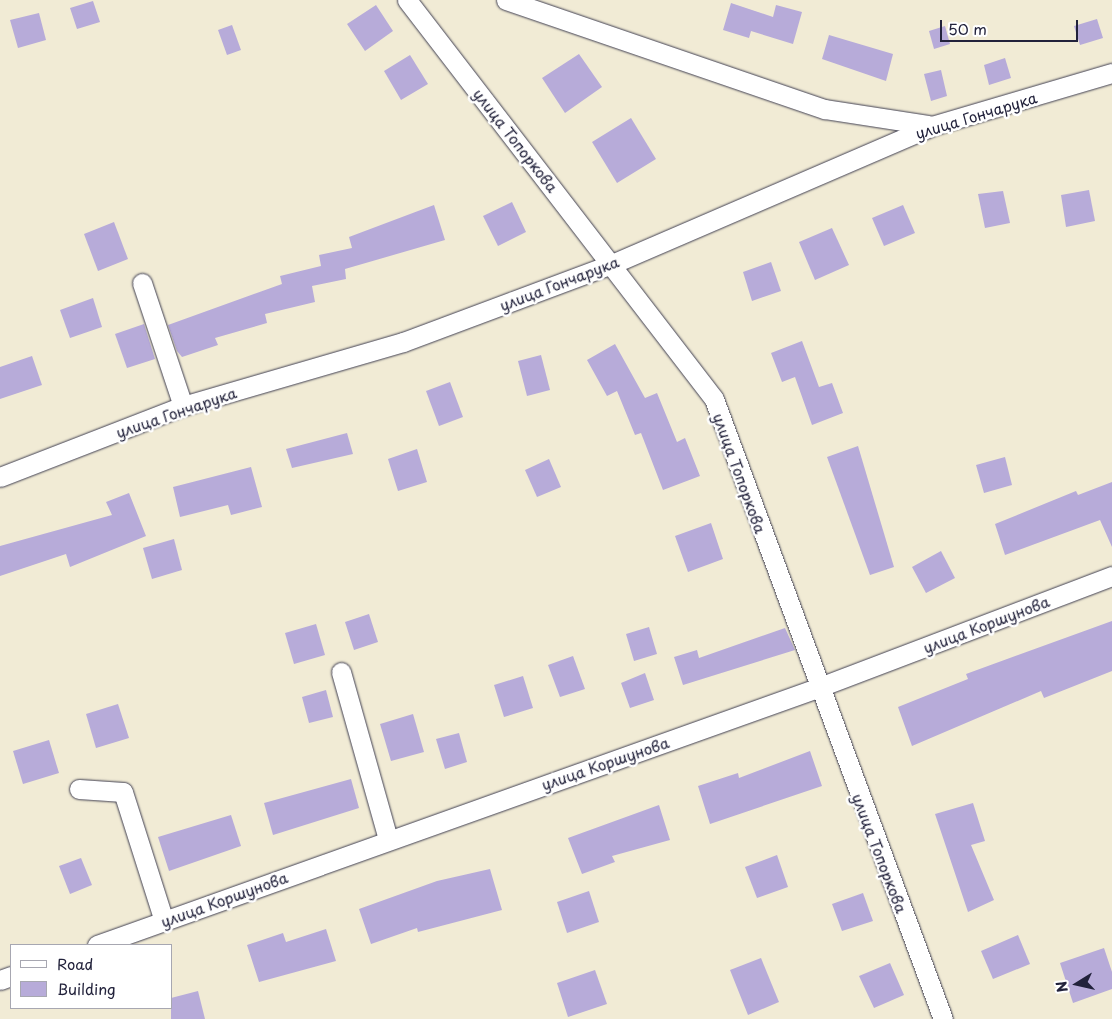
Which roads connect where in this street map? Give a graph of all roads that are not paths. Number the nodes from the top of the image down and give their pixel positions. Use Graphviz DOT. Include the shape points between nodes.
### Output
graph roads {
  1 [pos="407,0"];
  2 [pos="506,0"];
  3 [pos="1112,73"];
  4 [pos="932,126"];
  5 [pos="612,264"];
  6 [pos="142,283"];
  7 [pos="183,406"];
  8 [pos="0,477"];
  9 [pos="1112,576"];
  10 [pos="341,672"];
  11 [pos="817,688"];
  12 [pos="80,789"];
  13 [pos="388,839"];
  14 [pos="164,921"];
  15 [pos="99,944"];
  16 [pos="943,1019"];
  1 -- 5 [label="street, улица Топоркова"];
  2 -- 4 [label="street" via="826,109"];
  3 -- 4 [label="street, улица Гончарука"];
  4 -- 5 [label="street, улица Гончарука"];
  5 -- 7 [label="street, улица Гончарука" via="403,342"];
  5 -- 11 [label="street, улица Топоркова" via="714,399"];
  6 -- 7 [label="street"];
  7 -- 8 [label="street, улица Гончарука"];
  9 -- 11 [label="street, улица Коршунова"];
  10 -- 13 [label="street"];
  11 -- 13 [label="street, улица Коршунова"];
  11 -- 16 [label="street, улица Топоркова"];
  12 -- 14 [label="street" via="123,792"];
  13 -- 14 [label="street, улица Коршунова"];
  14 -- 15 [label="street, улица Коршунова"];
}
